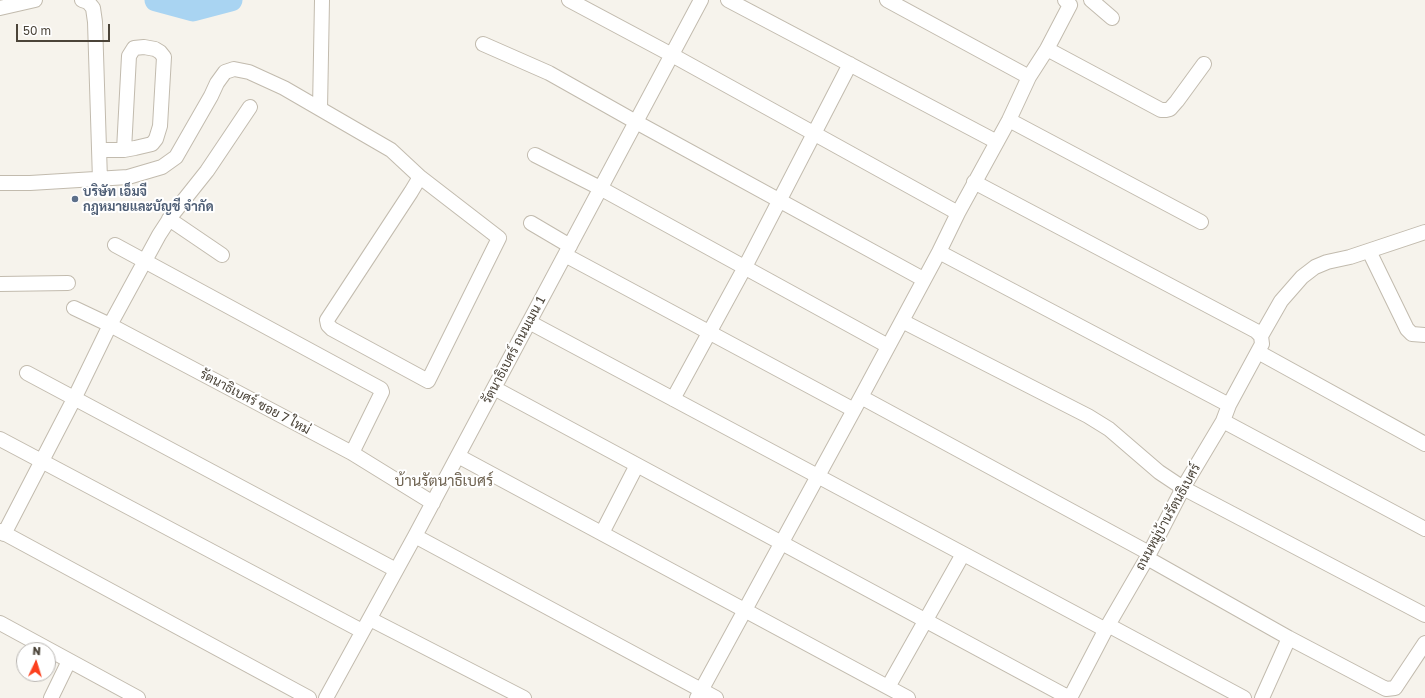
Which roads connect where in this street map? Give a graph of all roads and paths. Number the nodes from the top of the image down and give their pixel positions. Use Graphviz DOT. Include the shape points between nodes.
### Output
graph roads {
  1 [pos="35,0"];
  2 [pos="82,0"];
  3 [pos="322,0"];
  4 [pos="568,0"];
  5 [pos="701,0"];
  6 [pos="728,0"];
  7 [pos="887,0"];
  8 [pos="1091,0"];
  9 [pos="1070,2"];
  10 [pos="0,8"];
  11 [pos="1112,18"];
  12 [pos="482,44"];
  13 [pos="1047,49"];
  14 [pos="672,55"];
  15 [pos="850,64"];
  16 [pos="1204,64"];
  17 [pos="1029,77"];
  18 [pos="250,107"];
  19 [pos="320,109"];
  20 [pos="1009,120"];
  21 [pos="636,122"];
  22 [pos="815,134"];
  23 [pos="997,142"];
  24 [pos="99,150"];
  25 [pos="124,150"];
  26 [pos="535,155"];
  27 [pos="420,177"];
  28 [pos="100,180"];
  29 [pos="974,182"];
  30 [pos="0,183"];
  31 [pos="600,188"];
  32 [pos="780,201"];
  33 [pos="958,213"];
  34 [pos="169,219"];
  35 [pos="1201,222"];
  36 [pos="531,223"];
  37 [pos="1425,232"];
  38 [pos="115,245"];
  39 [pos="568,250"];
  40 [pos="1369,251"];
  41 [pos="939,252"];
  42 [pos="222,255"];
  43 [pos="145,262"];
  44 [pos="745,267"];
  45 [pos="923,279"];
  46 [pos="68,283"];
  47 [pos="0,284"];
  48 [pos="74,308"];
  49 [pos="902,321"];
  50 [pos="529,322"];
  51 [pos="110,325"];
  52 [pos="709,332"];
  53 [pos="1425,335"];
  54 [pos="1261,336"];
  55 [pos="888,346"];
  56 [pos="1258,352"];
  57 [pos="27,373"];
  58 [pos="494,388"];
  59 [pos="861,398"];
  60 [pos="74,399"];
  61 [pos="673,399"];
  62 [pos="1229,405"];
  63 [pos="854,410"];
  64 [pos="1223,421"];
  65 [pos="0,439"];
  66 [pos="1425,444"];
  67 [pos="352,453"];
  68 [pos="458,456"];
  69 [pos="41,462"];
  70 [pos="637,465"];
  71 [pos="818,477"];
  72 [pos="1183,488"];
  73 [pos="433,503"];
  74 [pos="1425,529"];
  75 [pos="2,532"];
  76 [pos="602,533"];
  77 [pos="415,536"];
  78 [pos="781,543"];
  79 [pos="962,554"];
  80 [pos="1148,555"];
  81 [pos="396,570"];
  82 [pos="744,609"];
  83 [pos="1425,615"];
  84 [pos="370,618"];
  85 [pos="926,621"];
  86 [pos="1,625"];
  87 [pos="1107,628"];
  88 [pos="362,631"];
  89 [pos="1289,638"];
  90 [pos="1425,643"];
  91 [pos="69,661"];
  92 [pos="888,687"];
  93 [pos="699,694"];
  94 [pos="1074,696"];
  95 [pos="51,698"];
  96 [pos="138,698"];
  97 [pos="309,698"];
  98 [pos="326,698"];
  99 [pos="524,698"];
  100 [pos="716,698"];
  101 [pos="908,698"];
  102 [pos="1244,698"];
  103 [pos="1262,698"];
  1 -- 10 [label="street"];
  2 -- 24 [label="street" via="93,8 95,22"];
  3 -- 19 [label="street"];
  4 -- 14 [label="street"];
  5 -- 14 [label="street, รัตนาธิเบศร์ ถนนเมน 1"];
  6 -- 15 [label="street"];
  7 -- 17 [label="street"];
  8 -- 11 [label="street"];
  9 -- 13 [label="street"];
  12 -- 21 [label="street" via="549,73"];
  13 -- 16 [label="street" via="1161,110 1170,109"];
  13 -- 17 [label="street"];
  14 -- 21 [label="street, รัตนาธิเบศร์ ถนนเมน 1"];
  14 -- 22 [label="street"];
  15 -- 22 [label="street"];
  15 -- 23 [label="street"];
  17 -- 20 [label="street"];
  18 -- 34 [label="street"];
  19 -- 27 [label="street" via="391,150"];
  19 -- 28 [label="street" via="270,81 234,69 225,72 217,83 176,157 162,167 128,178"];
  20 -- 23 [label="street"];
  20 -- 35 [label="street"];
  21 -- 31 [label="street, รัตนาธิเบศร์ ถนนเมน 1"];
  21 -- 32 [label="street"];
  22 -- 32 [label="street"];
  22 -- 33 [label="street"];
  23 -- 29 [label="street"];
  24 -- 25 [label="street"];
  24 -- 28 [label="street"];
  25 -- 25 [label="street" via="152,144 160,126 164,57 155,49 134,48 129,56"];
  26 -- 31 [label="street"];
  27 -- 27 [label="street" via="327,320 332,329 428,381 499,238"];
  28 -- 30 [label="street"];
  29 -- 33 [label="street"];
  29 -- 54 [label="street" via="1256,331"];
  31 -- 39 [label="street, รัตนาธิเบศร์ ถนนเมน 1"];
  31 -- 44 [label="street"];
  32 -- 44 [label="street"];
  32 -- 45 [label="street"];
  33 -- 41 [label="street"];
  34 -- 42 [label="street"];
  34 -- 43 [label="street"];
  36 -- 39 [label="street"];
  37 -- 40 [label="street, ถนนหมู่บ้านรัตนธิเบศร์"];
  38 -- 43 [label="street"];
  39 -- 50 [label="street, รัตนาธิเบศร์ ถนนเมน 1"];
  39 -- 52 [label="street"];
  40 -- 53 [label="street" via="1407,329 1412,334"];
  40 -- 54 [label="street, ถนนหมู่บ้านรัตนธิเบศร์" via="1327,262 1302,277 1281,301"];
  41 -- 45 [label="street"];
  41 -- 62 [label="street"];
  43 -- 51 [label="street"];
  43 -- 67 [label="street" via="381,389 382,392"];
  44 -- 52 [label="street"];
  44 -- 55 [label="street"];
  45 -- 49 [label="street"];
  46 -- 47 [label="street"];
  48 -- 51 [label="street, รัตนาธิเบศร์ ซอย 7 ใหม่"];
  49 -- 55 [label="street"];
  49 -- 72 [label="street" via="1088,416 1109,429 1159,472"];
  50 -- 58 [label="street, รัตนาธิเบศร์ ถนนเมน 1"];
  50 -- 61 [label="street"];
  51 -- 60 [label="street"];
  51 -- 67 [label="street, รัตนาธิเบศร์ ซอย 7 ใหม่"];
  52 -- 61 [label="street"];
  52 -- 63 [label="street"];
  54 -- 56 [label="street, ถนนหมู่บ้านรัตนธิเบศร์" via="1262,344"];
  55 -- 59 [label="street"];
  56 -- 62 [label="street, ถนนหมู่บ้านรัตนธิเบศร์"];
  56 -- 66 [label="street"];
  57 -- 60 [label="street"];
  58 -- 68 [label="street, รัตนาธิเบศร์ ถนนเมน 1"];
  58 -- 70 [label="street"];
  59 -- 63 [label="street"];
  59 -- 80 [label="street"];
  60 -- 69 [label="street"];
  60 -- 81 [label="street"];
  61 -- 71 [label="street"];
  62 -- 64 [label="street, ถนนหมู่บ้านรัตนธิเบศร์"];
  63 -- 71 [label="street"];
  64 -- 72 [label="street, ถนนหมู่บ้านรัตนธิเบศร์"];
  64 -- 74 [label="street"];
  65 -- 69 [label="street"];
  67 -- 73 [label="street, รัตนาธิเบศร์ ซอย 7 ใหม่"];
  68 -- 73 [label="street, รัตนาธิเบศร์ ถนนเมน 1"];
  68 -- 76 [label="street"];
  69 -- 75 [label="street"];
  69 -- 88 [label="street"];
  70 -- 76 [label="street"];
  70 -- 78 [label="street"];
  71 -- 78 [label="street"];
  71 -- 79 [label="street"];
  72 -- 80 [label="street, ถนนหมู่บ้านรัตนธิเบศร์"];
  72 -- 83 [label="street"];
  73 -- 77 [label="street, รัตนาธิเบศร์ ถนนเมน 1"];
  75 -- 97 [label="street"];
  76 -- 82 [label="street"];
  77 -- 81 [label="street, รัตนาธิเบศร์ ถนนเมน 1"];
  77 -- 93 [label="street"];
  78 -- 82 [label="street"];
  78 -- 85 [label="street"];
  79 -- 85 [label="street"];
  79 -- 87 [label="street"];
  80 -- 87 [label="street, ถนนหมู่บ้านรัตนธิเบศร์"];
  80 -- 89 [label="street"];
  81 -- 84 [label="street, รัตนาธิเบศร์ ถนนเมน 1"];
  82 -- 92 [label="street"];
  82 -- 93 [label="street"];
  84 -- 88 [label="street, รัตนาธิเบศร์ ถนนเมน 1"];
  84 -- 99 [label="street"];
  85 -- 92 [label="street"];
  85 -- 94 [label="street" via="1062,694"];
  86 -- 91 [label="street"];
  87 -- 94 [label="street, ถนนหมู่บ้านรัตนธิเบศร์"];
  87 -- 102 [label="street"];
  88 -- 98 [label="street, รัตนาธิเบศร์ ถนนเมน 1"];
  89 -- 90 [label="street" via="1386,689 1395,688"];
  89 -- 103 [label="street"];
  91 -- 95 [label="street"];
  91 -- 96 [label="street"];
  92 -- 101 [label="street"];
  93 -- 100 [label="street"];
}
